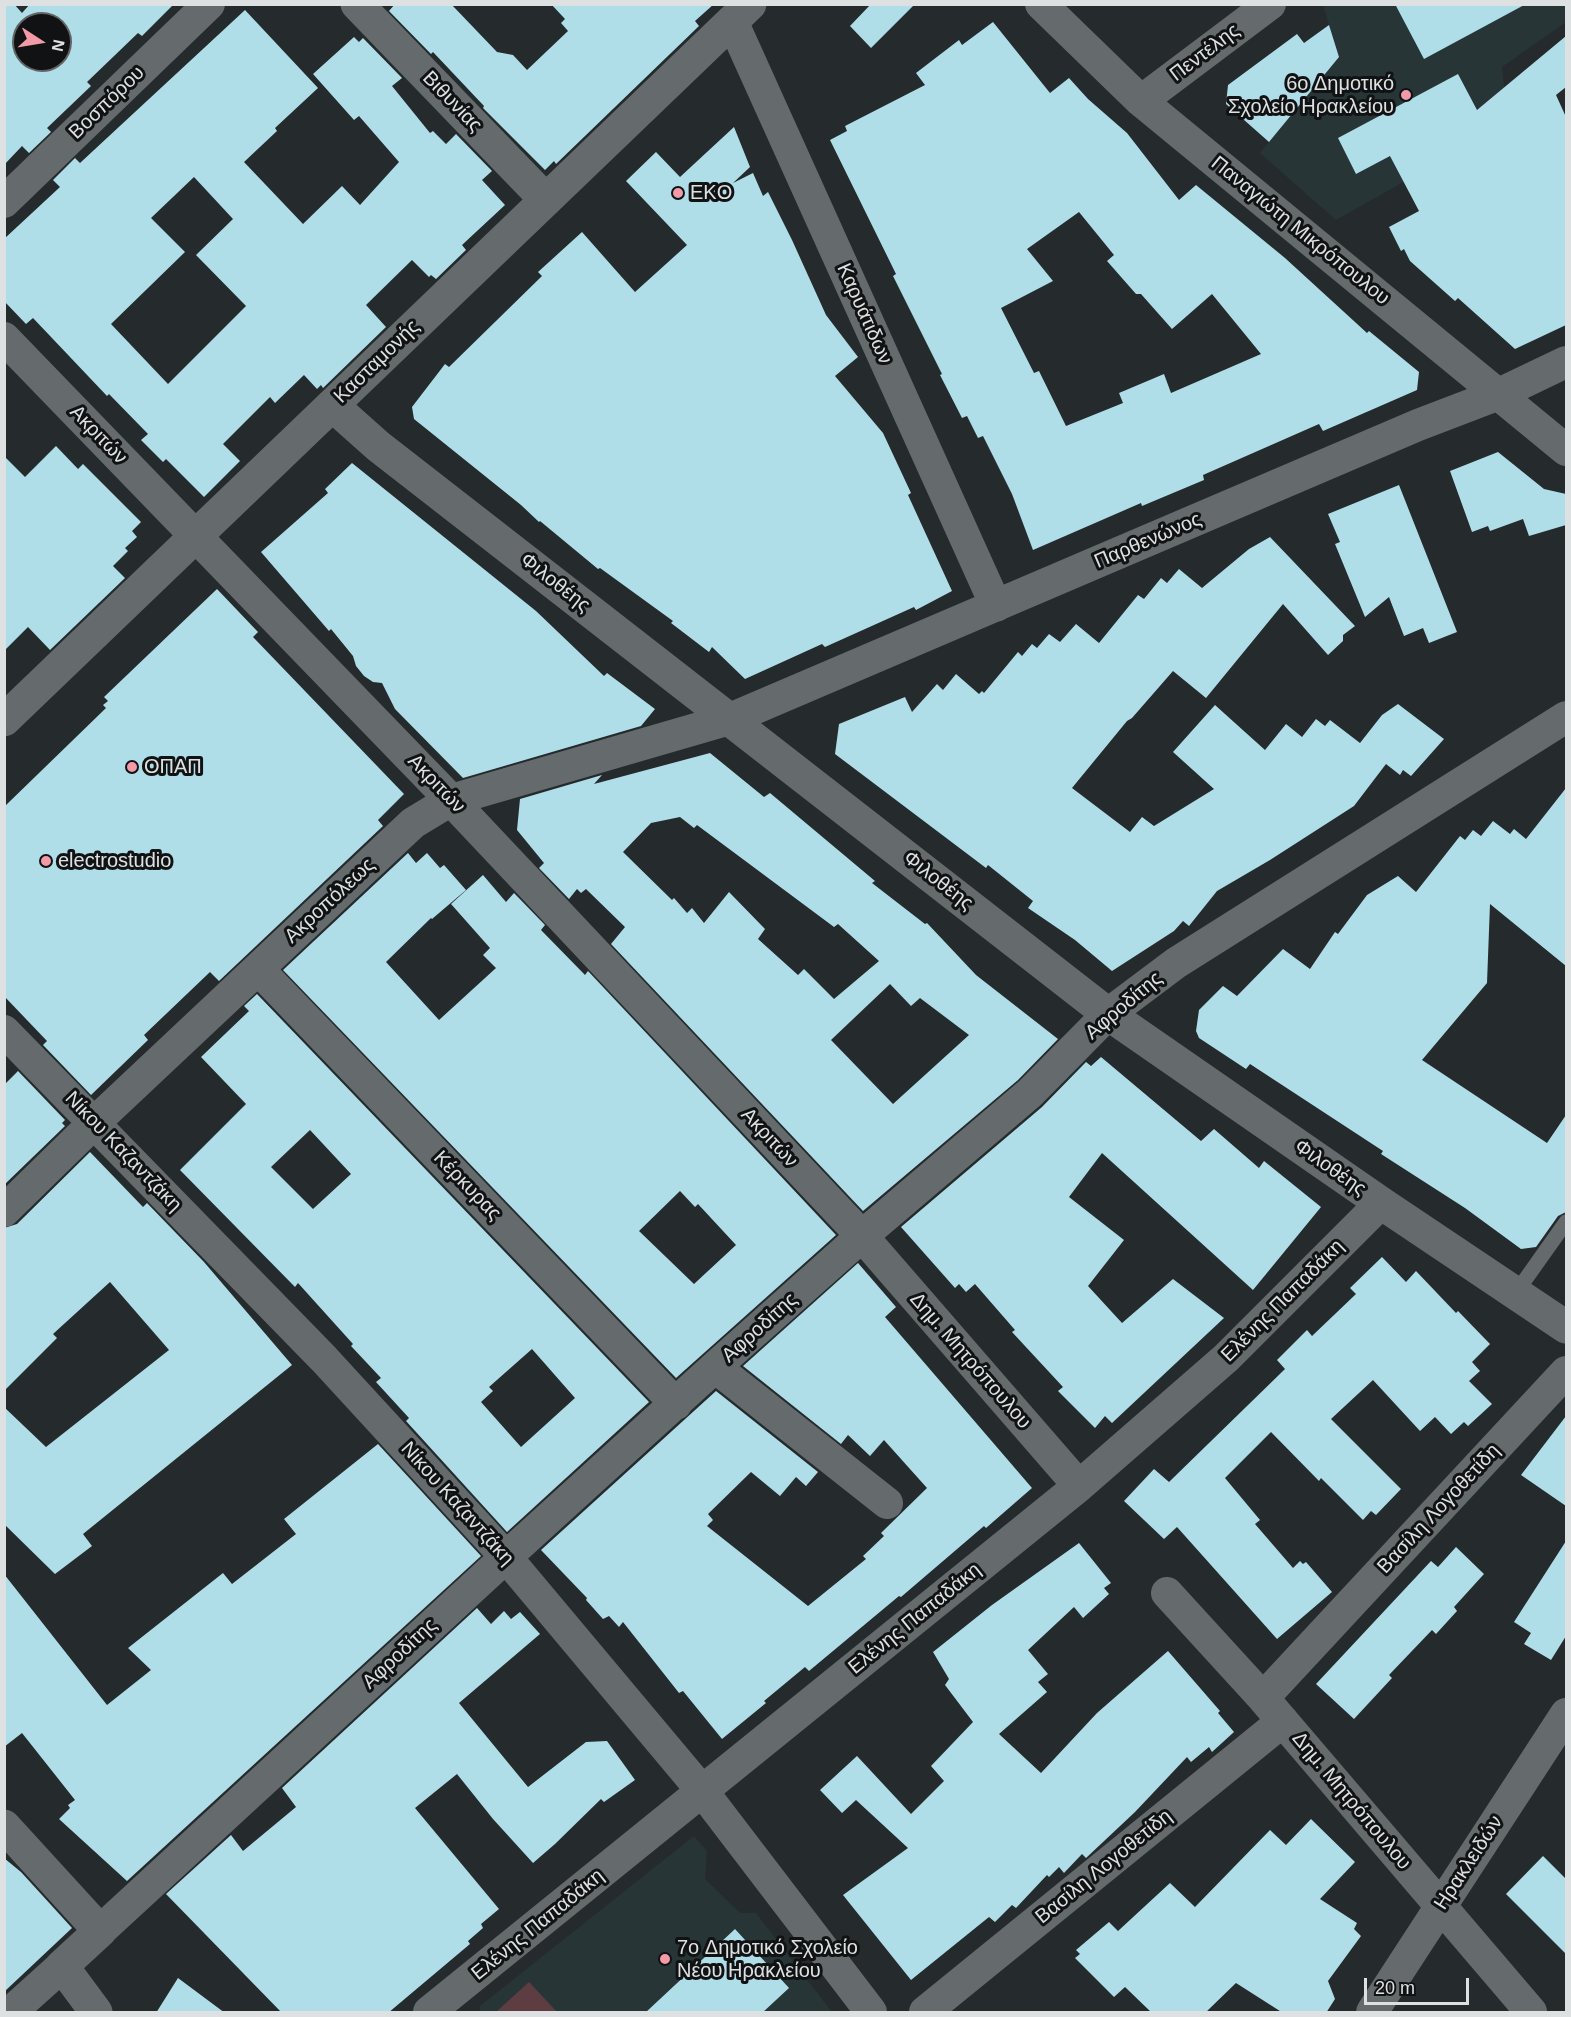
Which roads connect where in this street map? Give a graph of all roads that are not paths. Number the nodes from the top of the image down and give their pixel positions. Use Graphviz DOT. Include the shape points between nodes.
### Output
graph roads {
  1 [pos="209,4"];
  2 [pos="357,4"];
  3 [pos="1041,4"];
  4 [pos="1270,4"];
  5 [pos="741,13"];
  6 [pos="1141,101"];
  7 [pos="546,200"];
  8 [pos="4,202"];
  9 [pos="4,338"];
  10 [pos="1566,362"];
  11 [pos="1499,394"];
  12 [pos="332,405"];
  13 [pos="1566,450"];
  14 [pos="196,536"];
  15 [pos="996,606"];
  16 [pos="1566,717"];
  17 [pos="730,718"];
  18 [pos="4,720"];
  19 [pos="451,800"];
  20 [pos="258,969"];
  21 [pos="1108,1014"];
  22 [pos="4,1030"];
  23 [pos="94,1123"];
  24 [pos="1381,1203"];
  25 [pos="4,1211"];
  26 [pos="1566,1222"];
  27 [pos="862,1236"];
  28 [pos="1515,1294"];
  29 [pos="1566,1327"];
  30 [pos="715,1367"];
  31 [pos="1566,1372"];
  32 [pos="676,1404"];
  33 [pos="1079,1486"];
  34 [pos="886,1503"];
  35 [pos="506,1557"];
  36 [pos="1167,1593"];
  37 [pos="1263,1698"];
  38 [pos="1566,1714"];
  39 [pos="1282,1721"];
  40 [pos="703,1792"];
  41 [pos="4,1826"];
  42 [pos="1441,1907"];
  43 [pos="100,1931"];
  44 [pos="62,1966"];
  45 [pos="10,2013"];
  46 [pos="96,2013"];
  47 [pos="429,2013"];
  48 [pos="871,2013"];
  49 [pos="925,2013"];
  50 [pos="1372,2013"];
  51 [pos="1531,2013"];
  1 -- 8 [label="street, Βοσπόρου"];
  2 -- 7 [label="street, Βιθυνίας"];
  3 -- 6 [label="street, Παναγιώτη Μικρόπουλου"];
  4 -- 6 [label="street, Πεντέλης"];
  5 -- 7 [label="street, Κασταμονής"];
  5 -- 15 [label="street, Καρυάτιδων"];
  6 -- 11 [label="street, Παναγιώτη Μικρόπουλου"];
  7 -- 12 [label="street, Κασταμονής"];
  9 -- 14 [label="street, Ακριτών"];
  10 -- 11 [label="street, Παρθενώνος"];
  11 -- 13 [label="street, Παναγιώτη Μικρόπουλου"];
  11 -- 15 [label="street, Παρθενώνος"];
  12 -- 14 [label="street, Κασταμονής"];
  12 -- 17 [label="street, Φιλοθέης" via="378,446"];
  14 -- 18 [label="street, Κασταμονής"];
  14 -- 19 [label="street, Ακριτών"];
  15 -- 17 [label="street, Παρθενώνος"];
  16 -- 21 [label="street, Αφροδίτης" via="1176,963"];
  17 -- 19 [label="street, Ακροπόλεως"];
  17 -- 21 [label="street, Φιλοθέης"];
  19 -- 20 [label="street, Ακροπόλεως" via="413,823"];
  19 -- 27 [label="street, Ακριτών"];
  20 -- 23 [label="street, Ακροπόλεως"];
  20 -- 32 [label="street, Κέρκυρας"];
  21 -- 24 [label="street, Φιλοθέης"];
  21 -- 27 [label="street, Αφροδίτης" via="1030,1093"];
  22 -- 23 [label="street, Νίκου Καζαντζάκη"];
  23 -- 25 [label="street, Ακροπόλεως"];
  23 -- 35 [label="street, Νίκου Καζαντζάκη" via="324,1359"];
  24 -- 28 [label="street, Φιλοθέης"];
  24 -- 33 [label="street, Ελένης Παπαδάκη" via="1226,1358"];
  26 -- 28 [label="lane"];
  27 -- 30 [label="street, Αφροδίτης"];
  27 -- 33 [label="street, Δημ. Μητρόπουλου"];
  28 -- 29 [label="street, Φιλοθέης"];
  30 -- 32 [label="street, Αφροδίτης"];
  30 -- 34 [label="street"];
  31 -- 37 [label="street, Βασίλη Λογοθετίδη"];
  32 -- 35 [label="street, Αφροδίτης"];
  33 -- 40 [label="street, Ελένης Παπαδάκη"];
  35 -- 40 [label="street, Νίκου Καζαντζάκη"];
  35 -- 43 [label="street, Αφροδίτης"];
  36 -- 37 [label="street, Δημ. Μητρόπουλου"];
  37 -- 39 [label="street, Δημ. Μητρόπουλου"];
  38 -- 42 [label="street, Ηρακλειδών"];
  39 -- 42 [label="street, Δημ. Μητρόπουλου"];
  39 -- 49 [label="street, Βασίλη Λογοθετίδη"];
  40 -- 47 [label="street, Ελένης Παπαδάκη"];
  40 -- 48 [label="street, Νίκου Καζαντζάκη"];
  41 -- 43 [label="street"];
  42 -- 50 [label="street, Ηρακλειδών"];
  42 -- 51 [label="street, Δημ. Μητρόπουλου"];
  43 -- 44 [label="street, Αφροδίτης"];
  44 -- 45 [label="street, Αφροδίτης"];
  44 -- 46 [label="street"];
}
